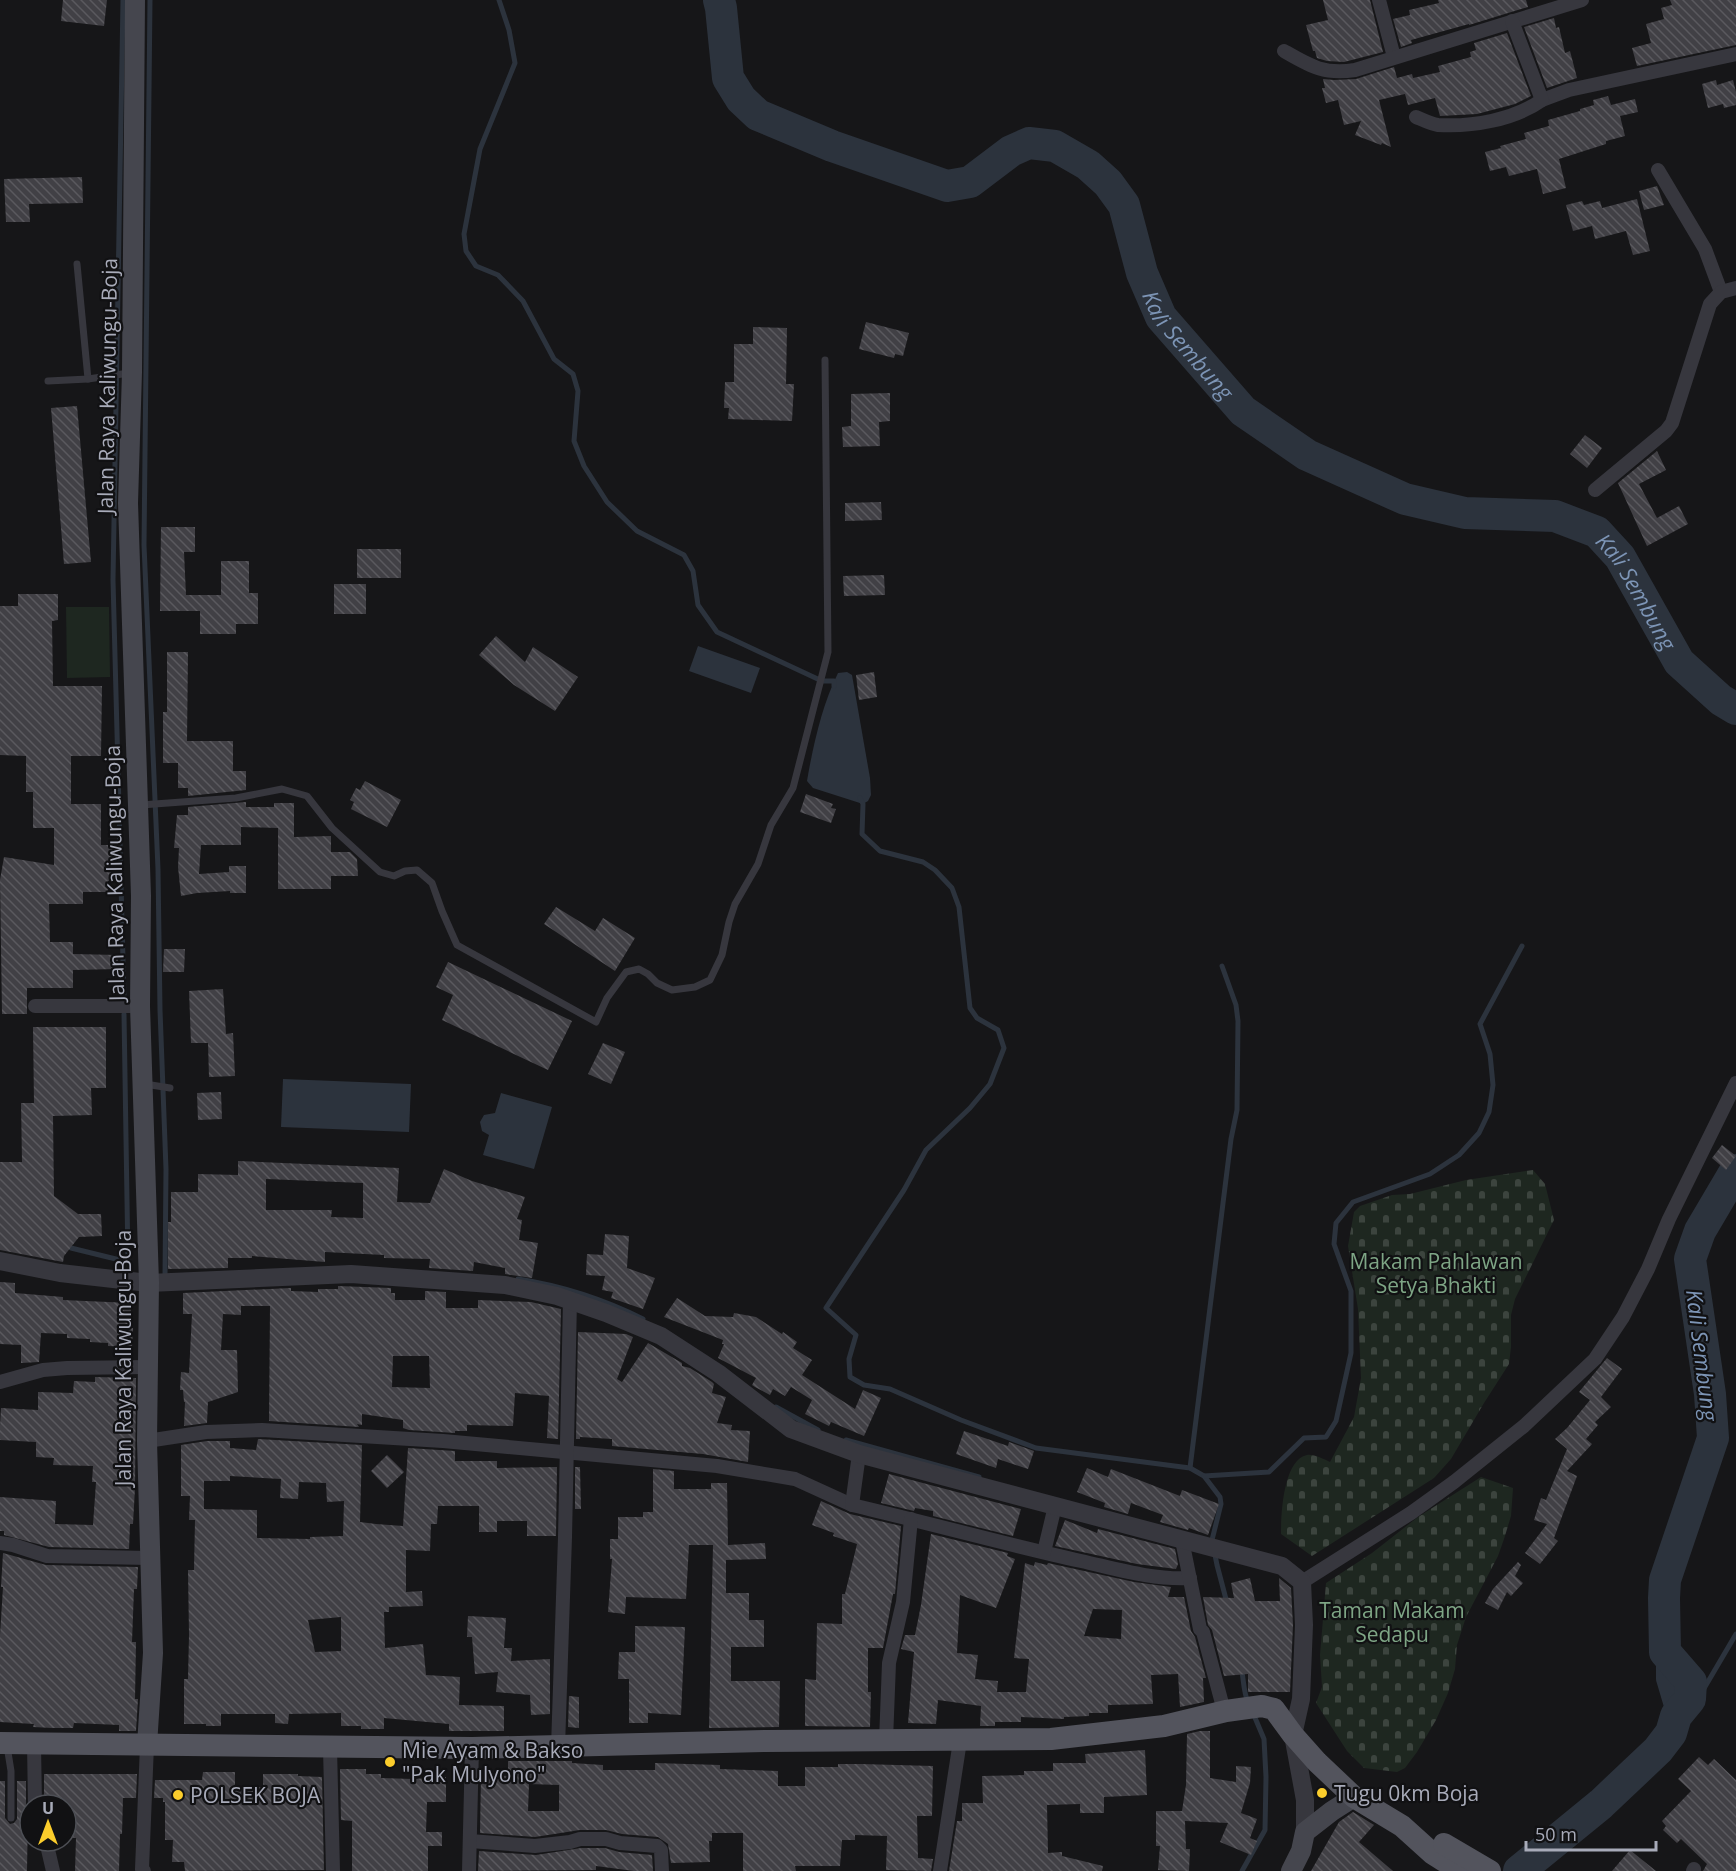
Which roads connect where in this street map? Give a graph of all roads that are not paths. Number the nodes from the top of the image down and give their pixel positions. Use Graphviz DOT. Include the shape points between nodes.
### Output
graph roads {
  1 [pos="135,0"];
  2 [pos="1379,0"];
  3 [pos="1582,0"];
  4 [pos="1512,21"];
  5 [pos="1284,51"];
  6 [pos="1736,54"];
  7 [pos="1394,57"];
  8 [pos="1542,100"];
  9 [pos="1416,117"];
  10 [pos="1658,170"];
  11 [pos="77,264"];
  12 [pos="1736,288"];
  13 [pos="1721,292"];
  14 [pos="825,360"];
  15 [pos="123,374"];
  16 [pos="88,379"];
  17 [pos="48,381"];
  18 [pos="1595,490"];
  19 [pos="138,805"];
  20 [pos="35,1006"];
  21 [pos="141,1006"];
  22 [pos="142,1083"];
  23 [pos="1736,1083"];
  24 [pos="170,1088"];
  25 [pos="0,1261"];
  26 [pos="149,1283"];
  27 [pos="570,1300"];
  28 [pos="147,1367"];
  29 [pos="0,1382"];
  30 [pos="147,1441"];
  31 [pos="566,1453"];
  32 [pos="859,1454"];
  33 [pos="852,1505"];
  34 [pos="1055,1506"];
  35 [pos="911,1518"];
  36 [pos="1188,1541"];
  37 [pos="0,1543"];
  38 [pos="1040,1552"];
  39 [pos="149,1558"];
  40 [pos="1190,1578"];
  41 [pos="1302,1582"];
  42 [pos="1225,1711"];
  43 [pos="1293,1735"];
  44 [pos="886,1741"];
  45 [pos="960,1741"];
  46 [pos="4,1743"];
  47 [pos="34,1744"];
  48 [pos="147,1745"];
  49 [pos="558,1747"];
  50 [pos="330,1748"];
  51 [pos="472,1748"];
  52 [pos="35,1793"];
  53 [pos="1354,1797"];
  54 [pos="11,1818"];
  55 [pos="1305,1832"];
  56 [pos="470,1841"];
  57 [pos="1437,1848"];
  58 [pos="49,1853"];
  59 [pos="142,1870"];
  60 [pos="53,1871"];
  61 [pos="333,1871"];
  62 [pos="469,1871"];
  63 [pos="662,1871"];
  64 [pos="940,1871"];
  65 [pos="1291,1871"];
  66 [pos="1460,1871"];
  67 [pos="1490,1871"];
  1 -- 15 [label="main road, Jalan Raya Kaliwungu-Boja"];
  2 -- 7 [label="street"];
  3 -- 4 [label="street"];
  4 -- 7 [label="street"];
  4 -- 8 [label="street"];
  5 -- 7 [label="street" via="1334,73"];
  6 -- 8 [label="street" via="1569,90"];
  8 -- 9 [label="street" via="1515,115 1467,124 1436,125"];
  10 -- 13 [label="street" via="1705,249"];
  11 -- 16 [label="lane"];
  12 -- 13 [label="street"];
  13 -- 18 [label="street" via="1710,304 1672,423"];
  14 -- 19 [label="lane" via="828,652 793,788 771,825 758,864 735,904 722,955 710,980 672,990 639,969 626,972 596,1022 457,945 432,883 417,870 394,876 380,872 332,828 307,796 282,789 236,798"];
  15 -- 16 [label="lane"];
  15 -- 19 [label="main road, Jalan Raya Kaliwungu-Boja"];
  16 -- 17 [label="lane"];
  19 -- 21 [label="main road, Jalan Raya Kaliwungu-Boja"];
  20 -- 21 [label="street"];
  21 -- 22 [label="main road, Jalan Raya Kaliwungu-Boja"];
  22 -- 24 [label="lane"];
  22 -- 26 [label="main road, Jalan Raya Kaliwungu-Boja"];
  23 -- 41 [label="street" via="1643,1279 1594,1359 1524,1426 1454,1482"];
  25 -- 26 [label="street" via="60,1273"];
  26 -- 27 [label="street" via="351,1274 505,1285"];
  26 -- 28 [label="main road, Jalan Raya Kaliwungu-Boja"];
  27 -- 31 [label="street"];
  27 -- 32 [label="street" via="661,1336 718,1373 791,1429"];
  28 -- 29 [label="street" via="43,1370"];
  28 -- 30 [label="main road, Jalan Raya Kaliwungu-Boja"];
  30 -- 31 [label="street" via="206,1432 262,1430"];
  30 -- 39 [label="main road, Jalan Raya Kaliwungu-Boja"];
  31 -- 33 [label="street" via="717,1466 795,1479"];
  31 -- 49 [label="street"];
  32 -- 33 [label="street"];
  32 -- 34 [label="street"];
  33 -- 35 [label="street"];
  34 -- 36 [label="street"];
  34 -- 38 [label="street"];
  35 -- 38 [label="street"];
  35 -- 44 [label="street" via="903,1602 889,1663"];
  36 -- 40 [label="street"];
  36 -- 41 [label="street" via="1282,1566"];
  37 -- 39 [label="street" via="47,1556"];
  38 -- 40 [label="street" via="1147,1575"];
  39 -- 48 [label="main road, Jalan Raya Kaliwungu-Boja" via="153,1653"];
  40 -- 42 [label="street" via="1200,1629"];
  41 -- 43 [label="street" via="1301,1699"];
  42 -- 43 [label="main road" via="1262,1706 1274,1709"];
  42 -- 45 [label="main road" via="1113,1733"];
  43 -- 53 [label="main road"];
  43 -- 55 [label="street" via="1305,1800"];
  44 -- 45 [label="main road"];
  44 -- 49 [label="main road"];
  45 -- 64 [label="street"];
  46 -- 47 [label="main road"];
  46 -- 54 [label="lane" via="11,1771"];
  47 -- 48 [label="main road"];
  47 -- 52 [label="street"];
  48 -- 50 [label="main road"];
  48 -- 59 [label="street"];
  49 -- 51 [label="main road"];
  50 -- 51 [label="main road"];
  50 -- 61 [label="street"];
  51 -- 56 [label="street"];
  53 -- 55 [label="main road"];
  53 -- 57 [label="main road"];
  55 -- 65 [label="main road"];
  56 -- 62 [label="street"];
  56 -- 63 [label="street" via="535,1846 586,1838 657,1846 661,1850"];
  57 -- 66 [label="main road"];
  57 -- 67 [label="main road"];
  58 -- 60 [label="street"];
}
